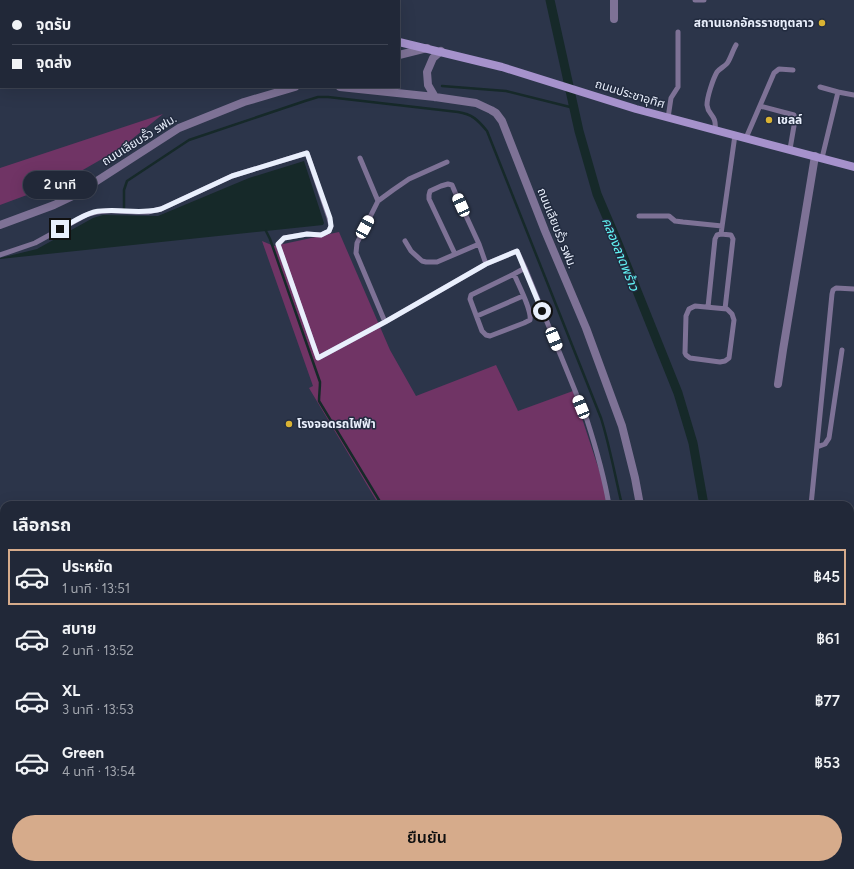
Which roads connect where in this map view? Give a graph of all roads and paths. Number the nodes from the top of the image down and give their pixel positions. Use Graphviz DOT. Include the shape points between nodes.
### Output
graph roads {
  1 [pos="614,0"];
  2 [pos="695,0"];
  3 [pos="704,0"];
  4 [pos="614,20"];
  5 [pos="678,32"];
  6 [pos="400,42"];
  7 [pos="736,45"];
  8 [pos="427,48"];
  9 [pos="441,52"];
  10 [pos="400,55"];
  11 [pos="794,70"];
  12 [pos="820,87"];
  13 [pos="293,88"];
  14 [pos="350,88"];
  15 [pos="838,92"];
  16 [pos="854,95"];
  17 [pos="435,97"];
  18 [pos="760,106"];
  19 [pos="668,118"];
  20 [pos="715,130"];
  21 [pos="735,135"];
  22 [pos="746,138"];
  23 [pos="790,149"];
  24 [pos="819,157"];
  25 [pos="360,158"];
  26 [pos="446,162"];
  27 [pos="854,167"];
  28 [pos="378,201"];
  29 [pos="639,216"];
  30 [pos="0,225"];
  31 [pos="722,226"];
  32 [pos="721,234"];
  33 [pos="405,241"];
  34 [pos="479,244"];
  35 [pos="455,254"];
  36 [pos="0,255"];
  37 [pos="486,264"];
  38 [pos="525,268"];
  39 [pos="514,274"];
  40 [pos="854,289"];
  41 [pos="523,296"];
  42 [pos="708,307"];
  43 [pos="725,309"];
  44 [pos="477,316"];
  45 [pos="385,322"];
  46 [pos="842,350"];
  47 [pos="778,384"];
  48 [pos="817,447"];
  49 [pos="608,501"];
  50 [pos="639,501"];
  51 [pos="811,501"];
  1 -- 4 [label="street"];
  2 -- 3 [label="lane"];
  5 -- 19 [label="lane" via="678,87 671,98"];
  6 -- 8 [label="main road, ถนนประชาอุทิศ"];
  7 -- 20 [label="lane" via="728,63 717,72 708,96 707,106 716,123"];
  8 -- 9 [label="main road, ถนนประชาอุทิศ"];
  8 -- 10 [label="street"];
  9 -- 17 [label="street" via="433,58 427,72 428,85"];
  9 -- 19 [label="main road, ถนนประชาอุทิศ" via="502,66"];
  11 -- 18 [label="lane" via="776,70"];
  12 -- 15 [label="lane"];
  13 -- 30 [label="street, ถนนเลียบรั้ว รฟม." via="244,102 179,128 75,195"];
  14 -- 17 [label="street, ถนนเลียบรั้ว รฟม."];
  15 -- 16 [label="lane"];
  15 -- 24 [label="lane"];
  17 -- 50 [label="street, ถนนเลียบรั้ว รฟม." via="476,103 496,113 502,121 586,328 622,426"];
  18 -- 22 [label="lane"];
  18 -- 23 [label="lane" via="794,115"];
  19 -- 20 [label="main road, ถนนประชาอุทิศ"];
  20 -- 21 [label="main road, ถนนประชาอุทิศ"];
  21 -- 22 [label="main road, ถนนประชาอุทิศ"];
  21 -- 31 [label="lane"];
  22 -- 23 [label="main road, ถนนประชาอุทิศ"];
  23 -- 24 [label="main road, ถนนประชาอุทิศ"];
  24 -- 27 [label="main road, ถนนประชาอุทิศ"];
  24 -- 47 [label="street"];
  25 -- 28 [label="lane"];
  26 -- 28 [label="lane" via="409,179"];
  28 -- 45 [label="lane" via="357,243 356,253"];
  29 -- 31 [label="lane" via="669,216 675,221"];
  31 -- 32 [label="lane"];
  32 -- 42 [label="lane" via="715,238"];
  32 -- 43 [label="lane" via="731,235 733,239"];
  33 -- 35 [label="lane" via="422,261 437,262"];
  34 -- 35 [label="lane"];
  34 -- 35 [label="lane" via="452,185 441,186 430,191 429,199"];
  34 -- 37 [label="lane"];
  36 -- 45 [label="lane" via="35,243 94,212 148,212 161,209 232,176 307,153 331,226 329,231 321,235 307,234 284,238 278,244 318,358"];
  37 -- 38 [label="lane" via="517,251"];
  37 -- 45 [label="lane"];
  38 -- 39 [label="lane"];
  38 -- 49 [label="lane" via="587,420"];
  39 -- 41 [label="lane"];
  39 -- 44 [label="lane" via="471,295 470,299"];
  40 -- 48 [label="lane" via="836,288 832,294"];
  41 -- 44 [label="lane"];
  41 -- 44 [label="lane" via="531,317 524,323 487,336 482,331"];
  42 -- 43 [label="lane"];
  42 -- 43 [label="lane" via="695,306 689,309 686,316 684,350 690,358 720,362 729,358 734,316"];
  46 -- 48 [label="lane" via="829,438 825,444"];
  48 -- 51 [label="lane"];
}
